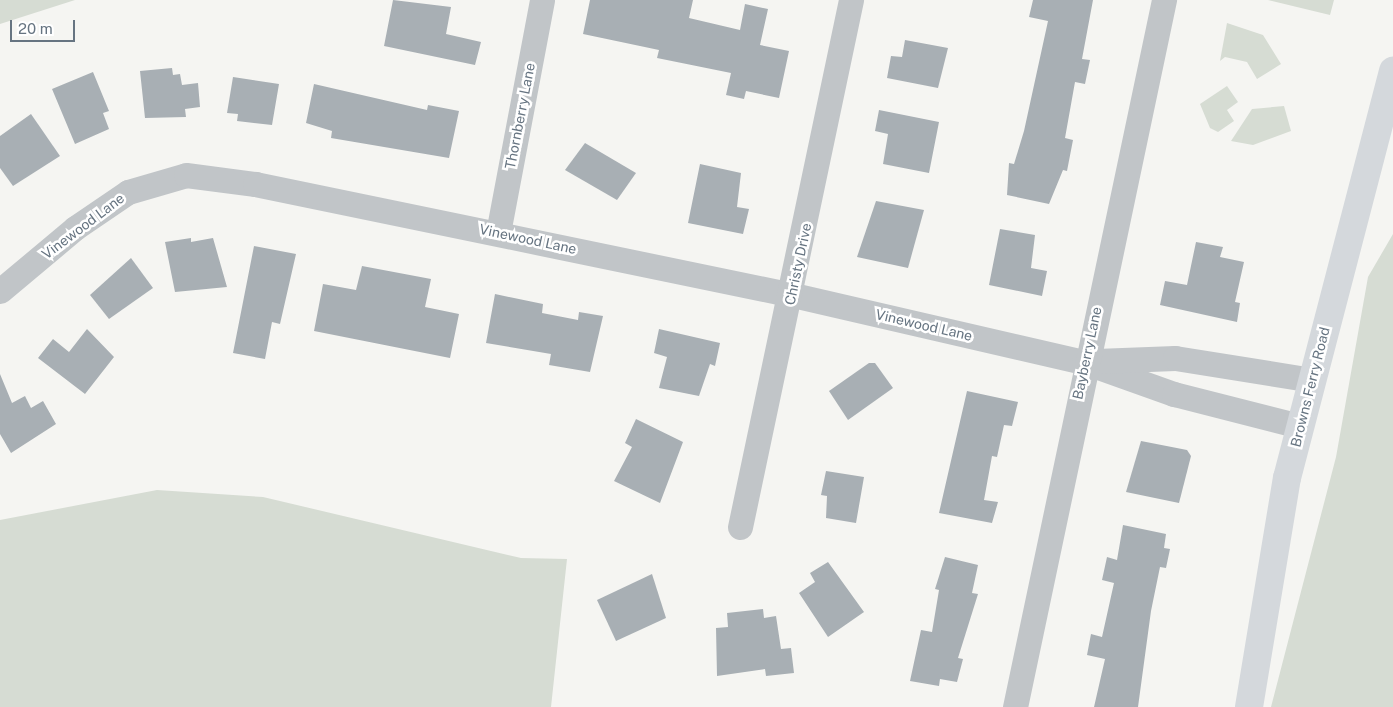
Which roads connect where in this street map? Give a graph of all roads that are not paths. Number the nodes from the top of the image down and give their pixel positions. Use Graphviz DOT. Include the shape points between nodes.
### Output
graph roads {
  1 [pos="542,0"];
  2 [pos="851,0"];
  3 [pos="1164,0"];
  4 [pos="1393,71"];
  5 [pos="498,233"];
  6 [pos="0,291"];
  7 [pos="793,294"];
  8 [pos="1084,362"];
  9 [pos="1312,380"];
  10 [pos="1300,426"];
  11 [pos="740,528"];
  12 [pos="1015,707"];
  13 [pos="1249,707"];
  1 -- 5 [label="street, Thornberry Lane"];
  2 -- 7 [label="street, Christy Drive"];
  3 -- 8 [label="street, Bayberry Lane"];
  4 -- 9 [label="street, Browns Ferry Road"];
  5 -- 6 [label="street, Vinewood Lane" via="255,184 186,175 128,192 75,228"];
  5 -- 7 [label="street, Vinewood Lane"];
  7 -- 8 [label="street, Vinewood Lane"];
  7 -- 11 [label="street, Christy Drive"];
  8 -- 9 [label="street, Vinewood Lane" via="1175,358"];
  8 -- 10 [label="street, Vinewood Lane" via="1174,394"];
  8 -- 12 [label="street, Bayberry Lane"];
  9 -- 10 [label="street, Browns Ferry Road"];
  10 -- 13 [label="street, Browns Ferry Road"];
}
